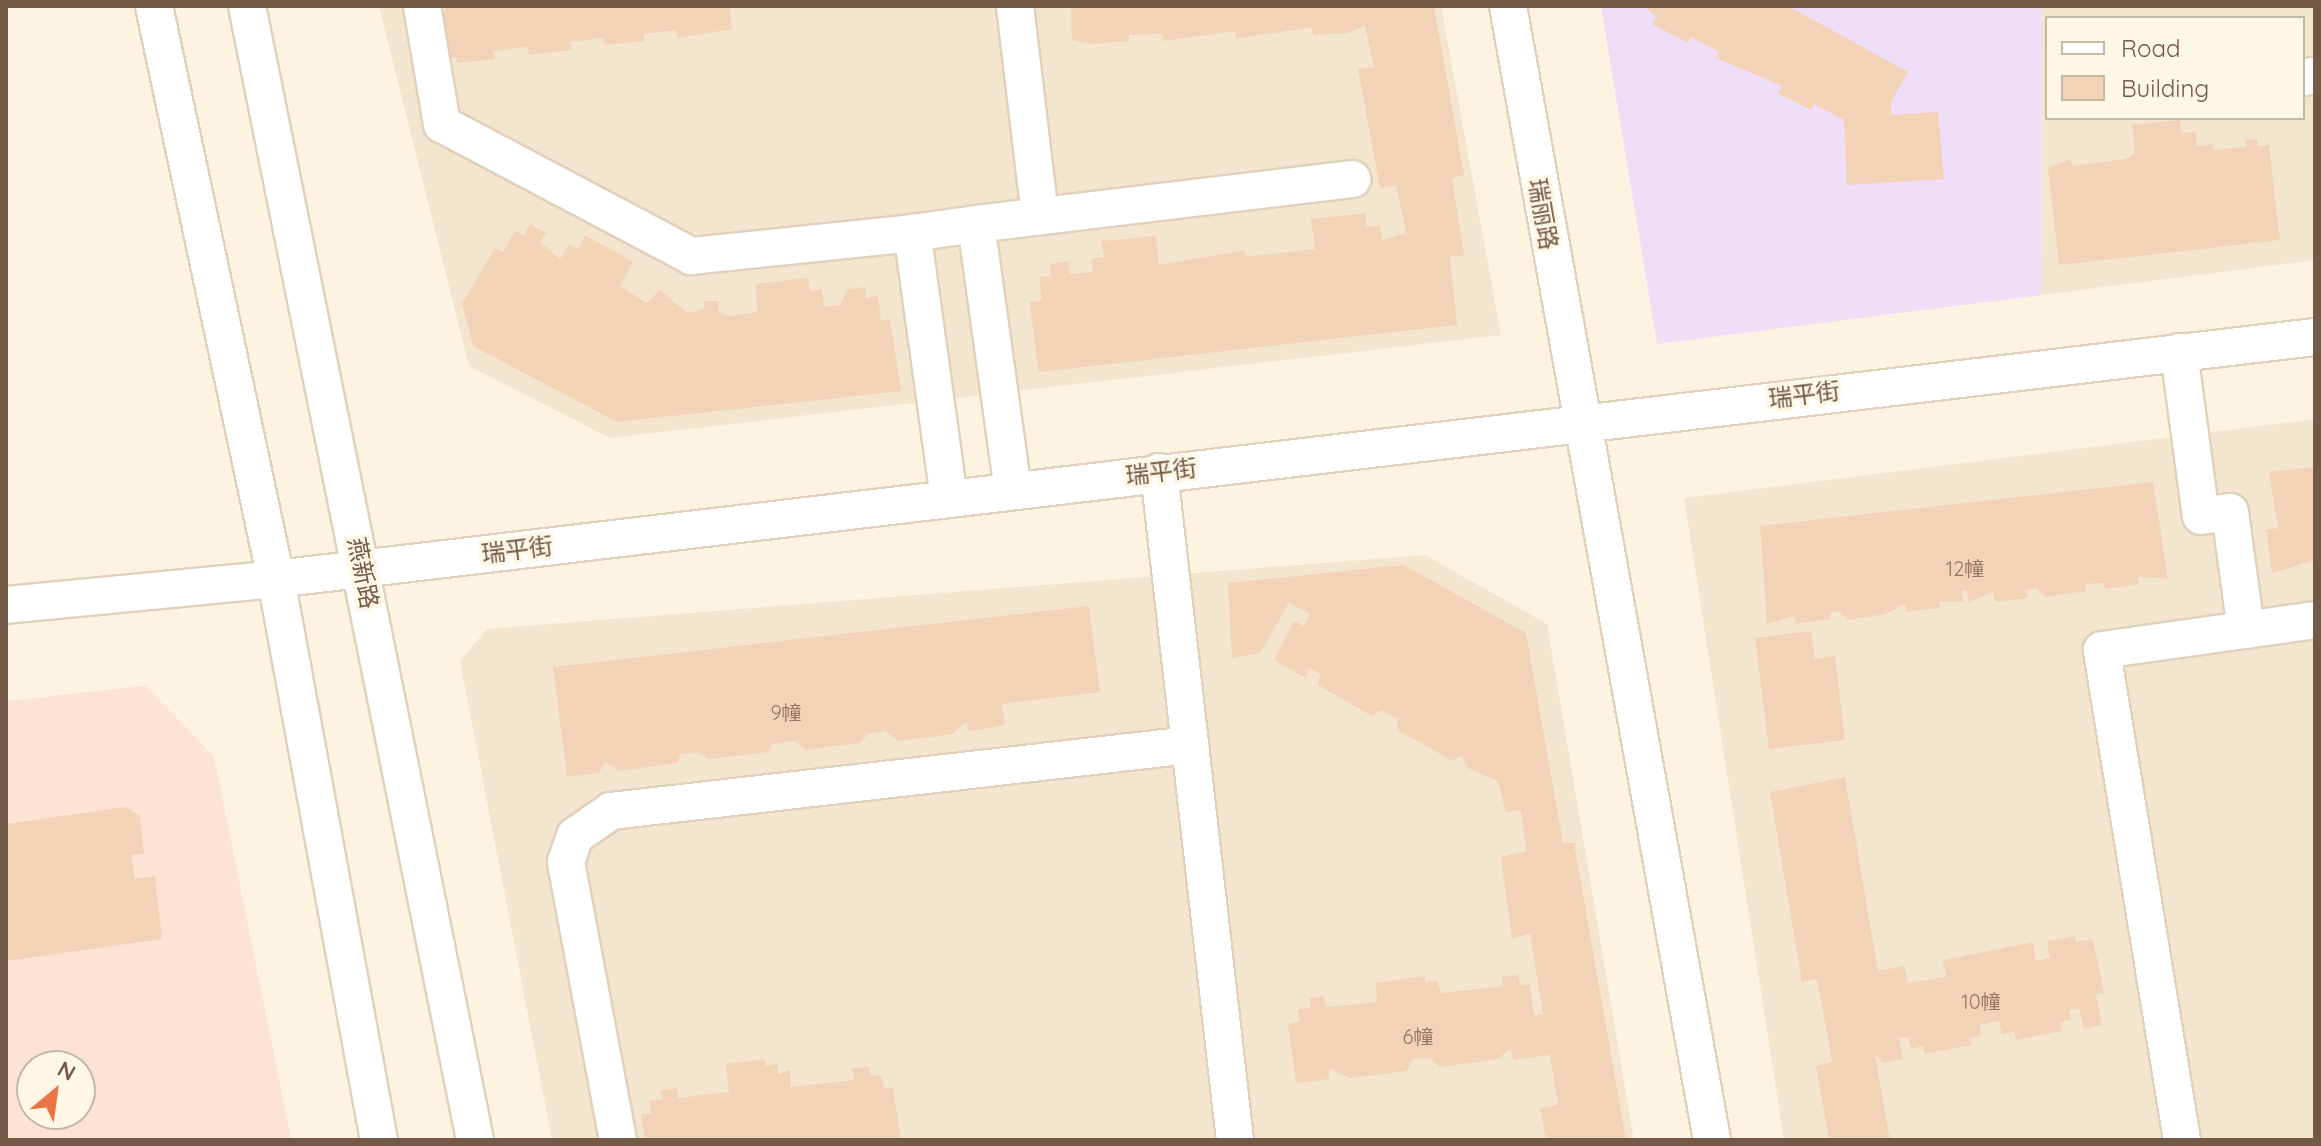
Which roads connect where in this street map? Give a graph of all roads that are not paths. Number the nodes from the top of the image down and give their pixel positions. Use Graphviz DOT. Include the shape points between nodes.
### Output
graph roads {
  1 [pos="154,6"];
  2 [pos="247,6"];
  3 [pos="422,6"];
  4 [pos="1015,6"];
  5 [pos="1508,6"];
  6 [pos="1352,179"];
  7 [pos="1040,217"];
  8 [pos="976,224"];
  9 [pos="912,233"];
  10 [pos="2315,337"];
  11 [pos="2179,352"];
  12 [pos="1578,421"];
  13 [pos="1159,472"];
  14 [pos="1013,490"];
  15 [pos="949,498"];
  16 [pos="362,569"];
  17 [pos="276,579"];
  18 [pos="6,605"];
  19 [pos="2315,620"];
  20 [pos="2246,630"];
  21 [pos="1190,745"];
  22 [pos="379,1140"];
  23 [pos="475,1140"];
  24 [pos="618,1140"];
  25 [pos="1235,1140"];
  26 [pos="1712,1140"];
  27 [pos="2182,1140"];
  1 -- 17 [label="street"];
  2 -- 16 [label="street, 燕新路"];
  3 -- 9 [label="street" via="442,124 691,256"];
  4 -- 7 [label="street"];
  5 -- 12 [label="street, 瑞丽路"];
  6 -- 7 [label="street"];
  7 -- 8 [label="street"];
  8 -- 9 [label="street"];
  8 -- 14 [label="street"];
  9 -- 15 [label="street"];
  10 -- 11 [label="street, 瑞平街"];
  11 -- 12 [label="street, 瑞平街"];
  11 -- 20 [label="street" via="2201,516 2230,512"];
  12 -- 13 [label="street, 瑞平街"];
  12 -- 26 [label="street, 瑞丽路"];
  13 -- 14 [label="street, 瑞平街"];
  13 -- 21 [label="street"];
  14 -- 15 [label="street, 瑞平街"];
  15 -- 16 [label="street, 瑞平街"];
  16 -- 17 [label="street, 瑞平街"];
  16 -- 23 [label="street, 燕新路"];
  17 -- 18 [label="street, 瑞平街"];
  17 -- 22 [label="street"];
  19 -- 20 [label="street"];
  20 -- 27 [label="street" via="2102,650"];
  21 -- 24 [label="street" via="611,811 575,836 566,862"];
  21 -- 25 [label="street"];
}
